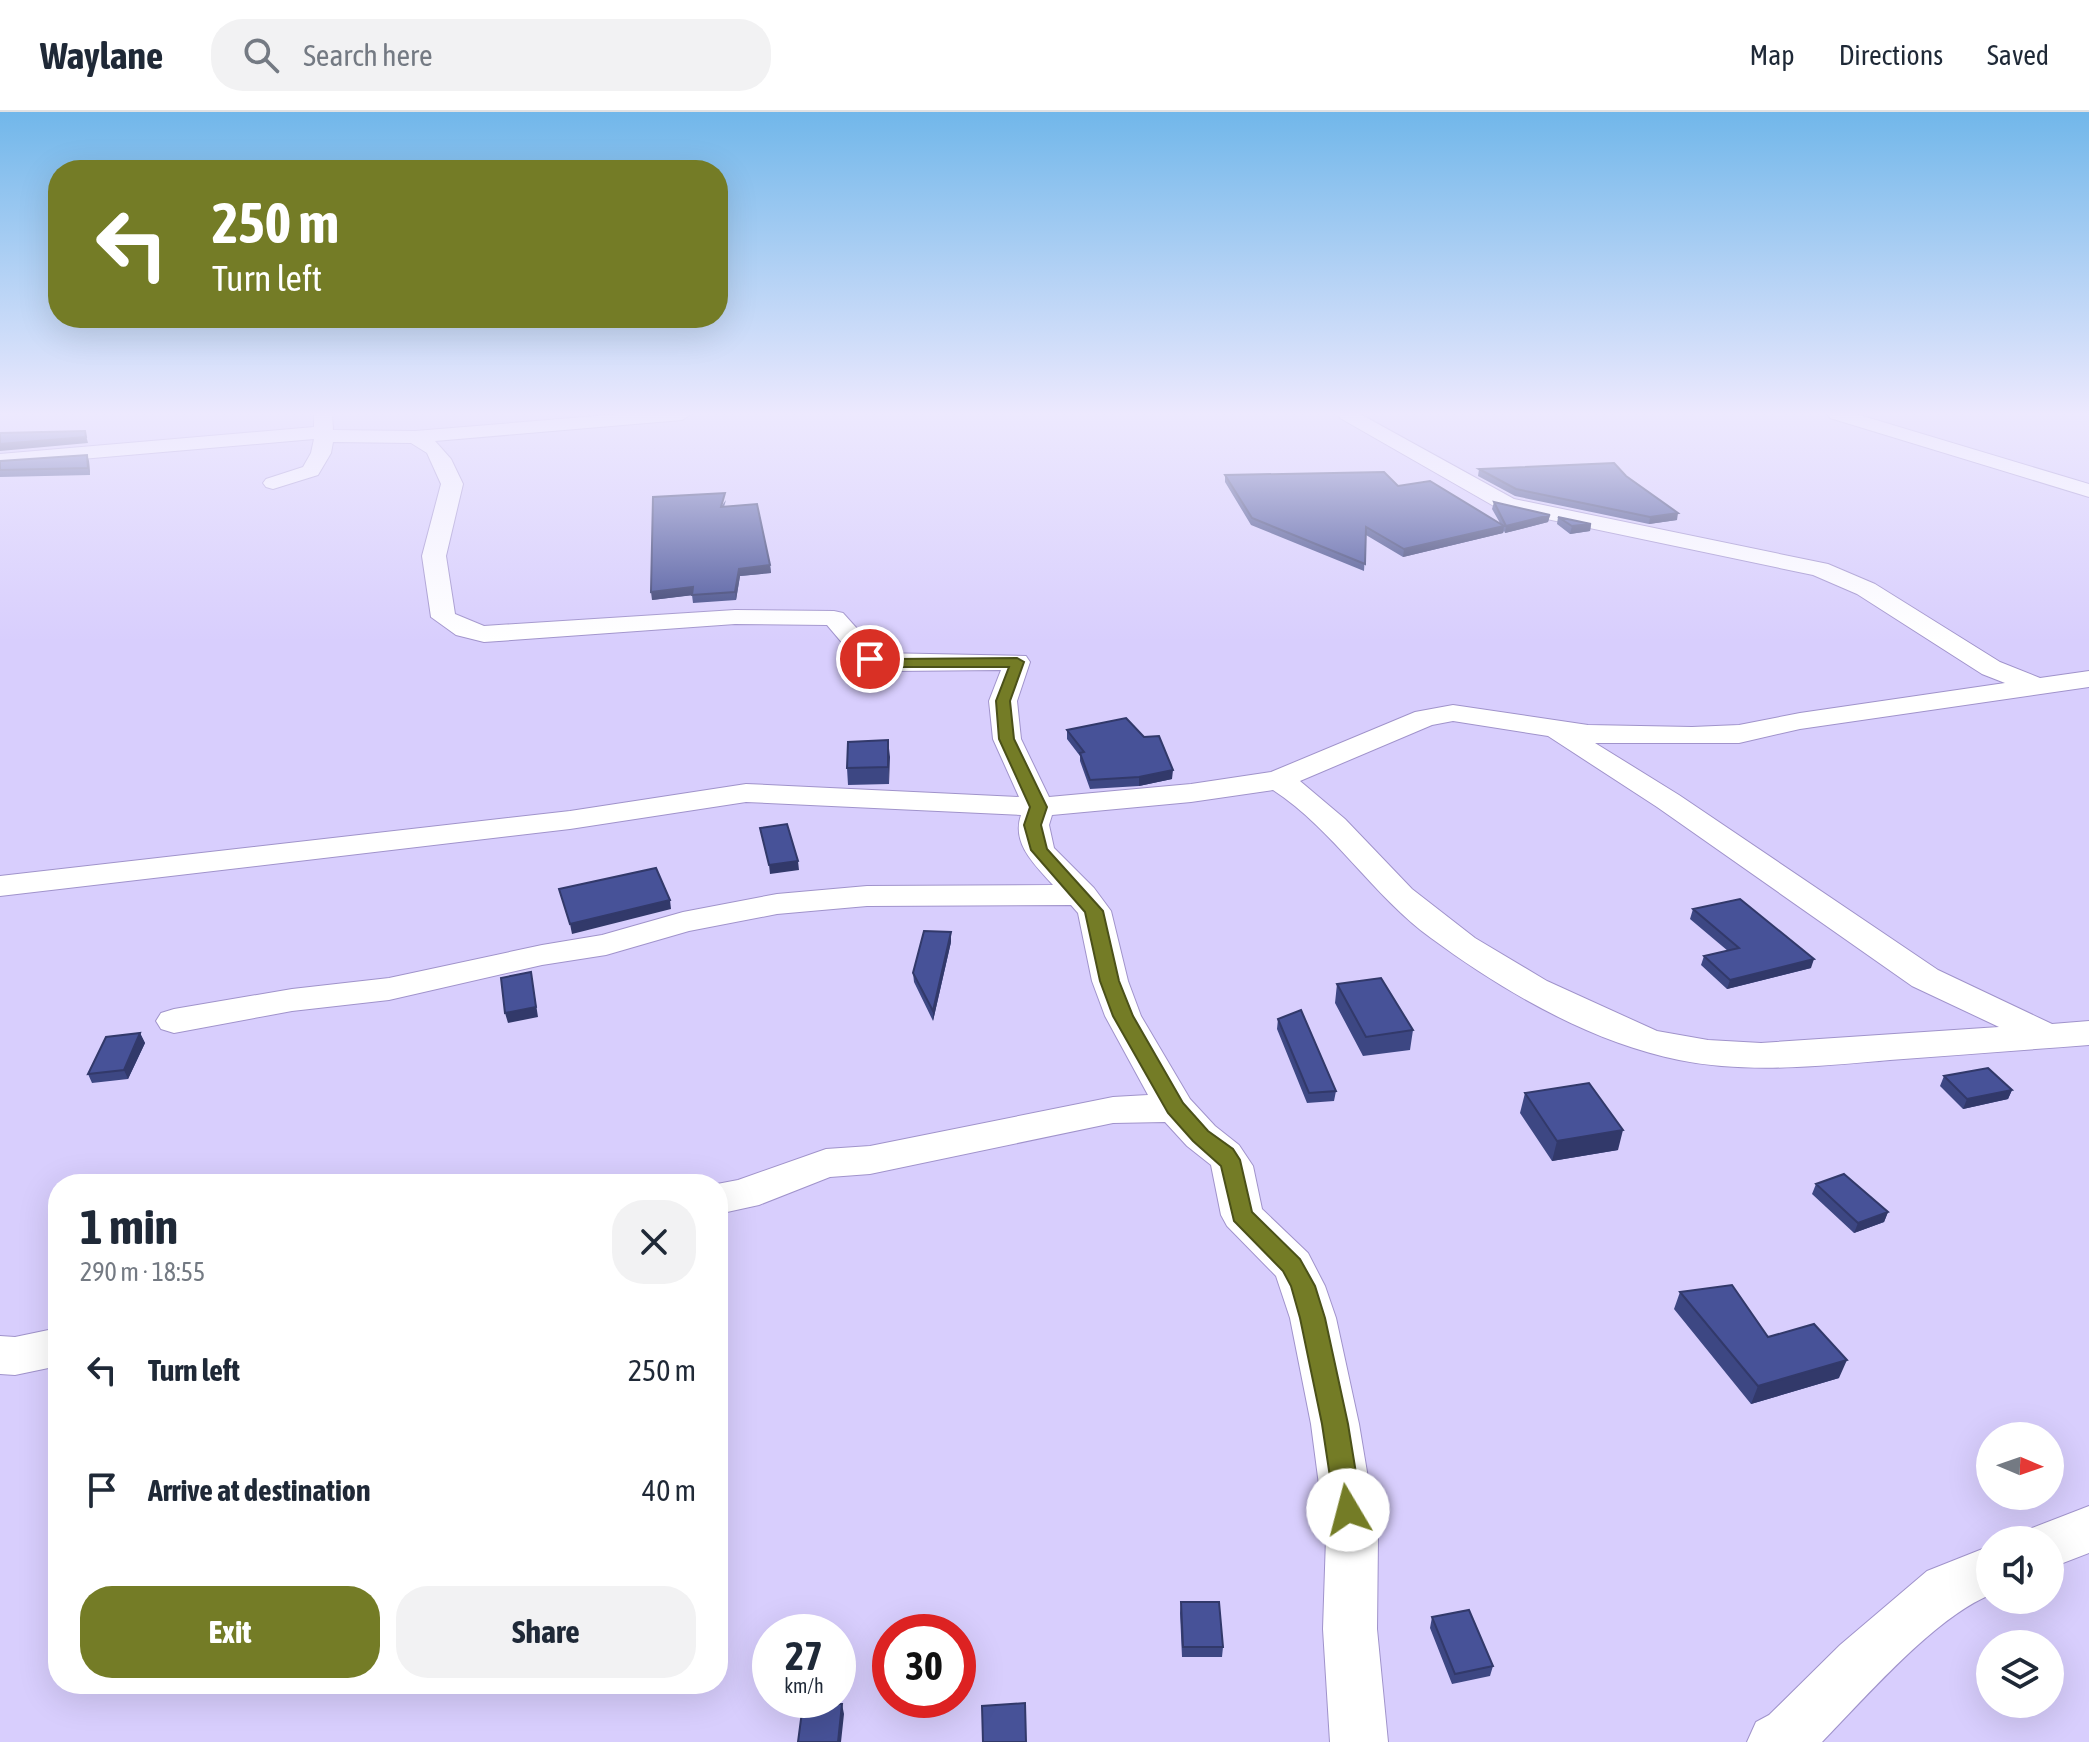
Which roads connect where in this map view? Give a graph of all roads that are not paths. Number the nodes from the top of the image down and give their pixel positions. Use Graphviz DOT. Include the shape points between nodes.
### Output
graph roads {
  1 [pos="450,490"];
  2 [pos="1482,490"];
  3 [pos="2089,679"];
  4 [pos="2037,686"];
  5 [pos="1550,728"];
  6 [pos="1278,780"];
  7 [pos="1039,807"];
  8 [pos="0,886"];
  9 [pos="1082,895"];
  10 [pos="174,1021"];
  11 [pos="2089,1033"];
  12 [pos="2047,1036"];
  13 [pos="1175,1108"];
  14 [pos="728,1197"];
  15 [pos="48,1349"];
  16 [pos="0,1355"];
  17 [pos="2089,1529"];
  18 [pos="2064,1539"];
  19 [pos="1976,1576"];
  20 [pos="1359,1742"];
  21 [pos="1776,1742"];
  1 -- 7 [label="street" via="434,556 443,617 484,634 735,617 834,618 870,659 1017,662 1003,701 1007,739"];
  2 -- 4 [label="street" via="1507,504 1820,569 1866,589 1991,668"];
  3 -- 4 [label="street"];
  4 -- 5 [label="street" via="1739,734 1588,734"];
  5 -- 6 [label="street" via="1453,713 1425,718"];
  5 -- 12 [label="street" via="1680,809 1914,971"];
  6 -- 7 [label="street"];
  6 -- 12 [label="street" via="1335,826 1417,911 1495,968 1655,1043 1788,1055"];
  7 -- 8 [label="street" via="746,793 570,820"];
  7 -- 9 [label="street" via="1033,825 1039,850"];
  9 -- 10 [label="street" via="867,896 777,904 389,989"];
  9 -- 13 [label="street" via="1094,911 1123,1016"];
  11 -- 12 [label="street"];
  13 -- 14 [label="street" via="1113,1110 870,1160 826,1163"];
  13 -- 20 [label="street" via="1225,1155 1242,1215 1292,1265 1313,1318 1352,1538 1350,1629"];
  15 -- 16 [label="street"];
  17 -- 18 [label="street"];
  19 -- 21 [label="street" via="1946,1588"];
}
